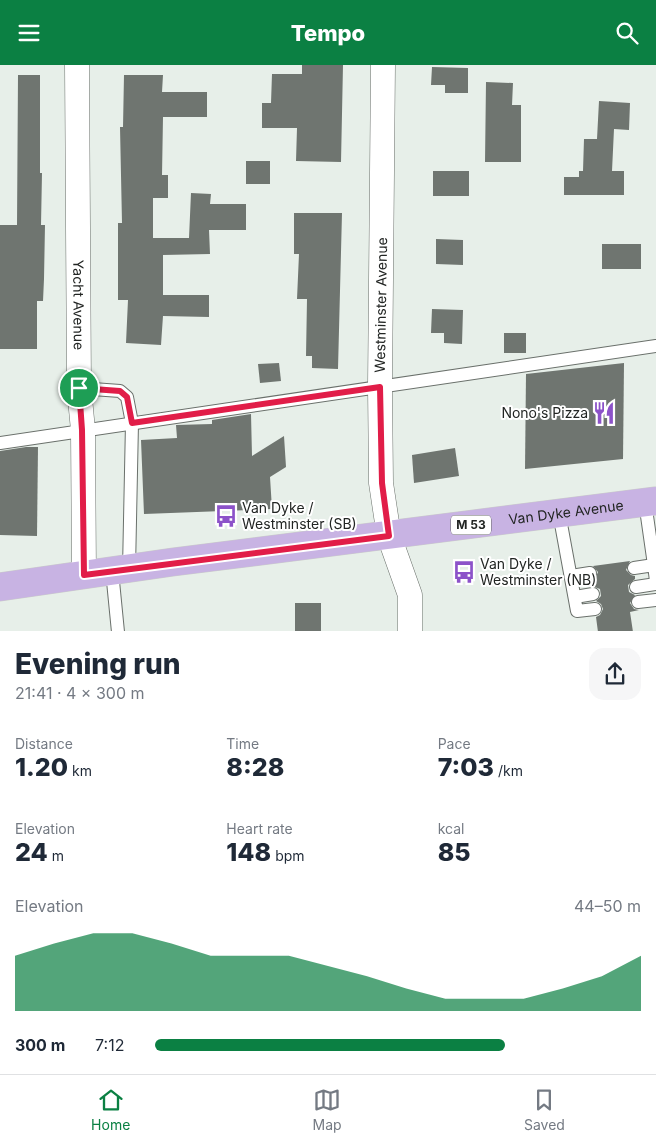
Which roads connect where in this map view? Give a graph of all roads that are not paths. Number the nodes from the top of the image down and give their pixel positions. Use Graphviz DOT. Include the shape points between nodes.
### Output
graph roads {
  1 [pos="77,65"];
  2 [pos="383,65"];
  3 [pos="656,346"];
  4 [pos="380,387"];
  5 [pos="79,388"];
  6 [pos="132,423"];
  7 [pos="82,430"];
  8 [pos="0,443"];
  9 [pos="650,502"];
  10 [pos="559,513"];
  11 [pos="389,536"];
  12 [pos="654,565"];
  13 [pos="634,568"];
  14 [pos="120,570"];
  15 [pos="590,573"];
  16 [pos="84,575"];
  17 [pos="571,576"];
  18 [pos="656,583"];
  19 [pos="0,587"];
  20 [pos="636,587"];
  21 [pos="593,594"];
  22 [pos="575,597"];
  23 [pos="656,600"];
  24 [pos="638,602"];
  25 [pos="595,609"];
  26 [pos="118,631"];
  27 [pos="410,631"];
  1 -- 5 [label="street, Yacht Avenue"];
  2 -- 4 [label="street, Westminster Avenue"];
  3 -- 4 [label="lane"];
  4 -- 6 [label="lane"];
  4 -- 11 [label="street, Westminster Avenue" via="382,483"];
  5 -- 6 [label="lane" via="120,391 127,397"];
  5 -- 7 [label="street, Yacht Avenue"];
  6 -- 7 [label="lane"];
  6 -- 14 [label="lane"];
  7 -- 8 [label="lane"];
  7 -- 16 [label="street, Yacht Avenue"];
  9 -- 10 [label="main road, Van Dyke Avenue / M 53"];
  9 -- 12 [label="lane"];
  10 -- 11 [label="main road, Van Dyke Avenue / M 53"];
  10 -- 17 [label="lane"];
  11 -- 14 [label="main road, Van Dyke Avenue / M 53"];
  11 -- 27 [label="street, Westminster Avenue" via="410,595"];
  12 -- 13 [label="lane"];
  12 -- 18 [label="lane"];
  14 -- 16 [label="main road, Van Dyke Avenue / M 53"];
  14 -- 26 [label="lane"];
  15 -- 17 [label="lane"];
  16 -- 19 [label="main road, Van Dyke Avenue / M 53"];
  17 -- 22 [label="lane"];
  18 -- 20 [label="lane"];
  21 -- 22 [label="lane"];
  22 -- 25 [label="lane" via="577,611"];
  23 -- 24 [label="lane"];
}
